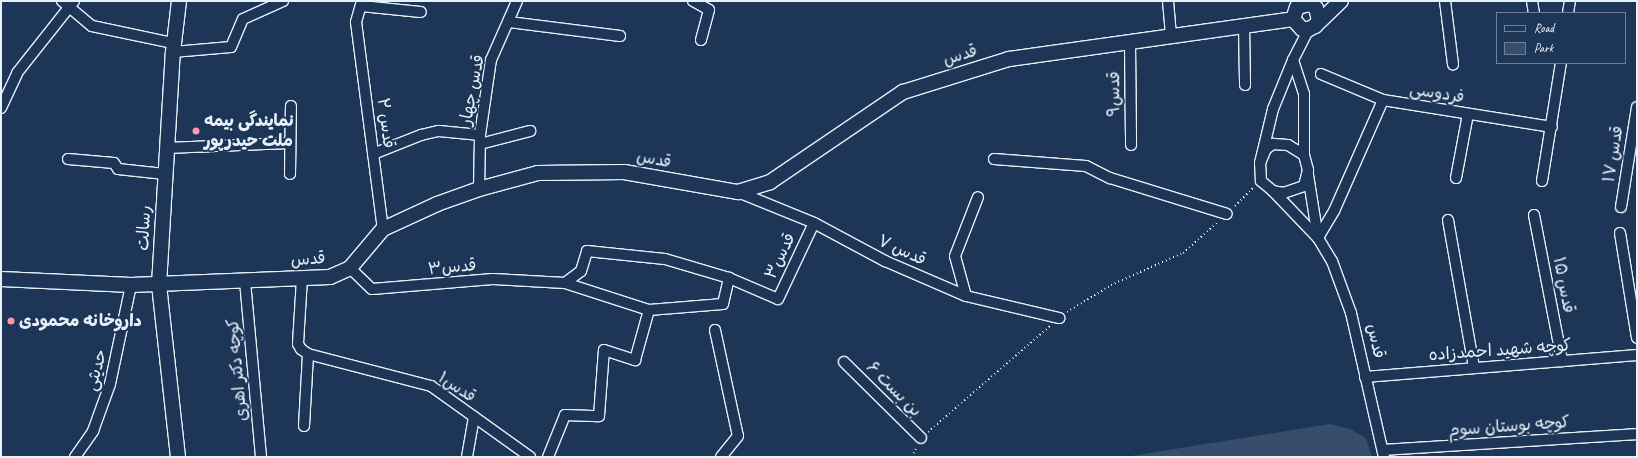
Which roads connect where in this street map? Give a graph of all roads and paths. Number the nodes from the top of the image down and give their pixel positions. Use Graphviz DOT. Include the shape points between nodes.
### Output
graph roads {
  1 [pos="179,1"];
  2 [pos="283,1"];
  3 [pos="517,1"];
  4 [pos="693,1"];
  5 [pos="1168,1"];
  6 [pos="1342,1"];
  7 [pos="1445,1"];
  8 [pos="1532,1"];
  9 [pos="1570,1"];
  10 [pos="68,3"];
  11 [pos="362,3"];
  12 [pos="1301,6"];
  13 [pos="421,12"];
  14 [pos="1534,12"];
  15 [pos="1568,12"];
  16 [pos="509,22"];
  17 [pos="1244,25"];
  18 [pos="1312,28"];
  19 [pos="620,36"];
  20 [pos="1171,36"];
  21 [pos="701,40"];
  22 [pos="1130,43"];
  23 [pos="173,47"];
  24 [pos="1294,60"];
  25 [pos="1453,64"];
  26 [pos="1561,64"];
  27 [pos="1321,74"];
  28 [pos="1245,85"];
  29 [pos="1383,100"];
  30 [pos="292,106"];
  31 [pos="1637,107"];
  32 [pos="1,108"];
  33 [pos="1468,114"];
  34 [pos="1552,127"];
  35 [pos="530,131"];
  36 [pos="480,140"];
  37 [pos="290,143"];
  38 [pos="1130,145"];
  39 [pos="166,148"];
  40 [pos="373,154"];
  41 [pos="1304,155"];
  42 [pos="68,159"];
  43 [pos="994,159"];
  44 [pos="1260,163"];
  45 [pos="1308,170"];
  46 [pos="165,174"];
  47 [pos="290,174"];
  48 [pos="1456,178"];
  49 [pos="1261,180"];
  50 [pos="1542,181"];
  51 [pos="479,189"];
  52 [pos="1273,191"];
  53 [pos="738,192"];
  54 [pos="978,197"];
  55 [pos="1621,207"];
  56 [pos="1227,214"];
  57 [pos="1534,215"];
  58 [pos="1448,220"];
  59 [pos="814,222"];
  60 [pos="383,229"];
  61 [pos="1620,233"];
  62 [pos="1318,238"];
  63 [pos="350,268"];
  64 [pos="302,278"];
  65 [pos="729,278"];
  66 [pos="1,279"];
  67 [pos="245,281"];
  68 [pos="565,283"];
  69 [pos="130,285"];
  70 [pos="159,285"];
  71 [pos="966,296"];
  72 [pos="649,310"];
  73 [pos="1059,318"];
  74 [pos="715,330"];
  75 [pos="1637,338"];
  76 [pos="308,354"];
  77 [pos="1637,356"];
  78 [pos="1562,361"];
  79 [pos="844,362"];
  80 [pos="1474,368"];
  81 [pos="1365,376"];
  82 [pos="474,417"];
  83 [pos="304,426"];
  84 [pos="1637,434"];
  85 [pos="921,438"];
  86 [pos="1383,454"];
  87 [pos="75,457"];
  88 [pos="178,457"];
  89 [pos="261,457"];
  90 [pos="467,457"];
  91 [pos="530,457"];
  92 [pos="548,457"];
  93 [pos="721,457"];
  94 [pos="912,457"];
  1 -- 23 [label="street, رسالت"];
  2 -- 23 [label="street" via="242,19 231,47"];
  3 -- 16 [label="street, قدس چهار"];
  4 -- 21 [label="street" via="709,10"];
  5 -- 20 [label="street"];
  6 -- 18 [label="street"];
  7 -- 25 [label="street"];
  8 -- 14 [label="street"];
  9 -- 15 [label="street"];
  10 -- 23 [label="street" via="92,26"];
  10 -- 32 [label="street" via="17,73"];
  11 -- 13 [label="street"];
  11 -- 40 [label="street, قدس ۲" via="356,22"];
  12 -- 17 [label="street, قدس"];
  12 -- 18 [label="street" via="1296,25"];
  12 -- 18 [label="street" via="1316,8 1319,20"];
  16 -- 19 [label="street"];
  16 -- 36 [label="street, قدس چهار" via="491,60"];
  17 -- 20 [label="street, قدس"];
  17 -- 28 [label="street"];
  18 -- 24 [label="street"];
  20 -- 22 [label="street, قدس"];
  22 -- 38 [label="street, قدس۹"];
  22 -- 53 [label="street, قدس" via="1010,59 903,92 770,182"];
  23 -- 39 [label="street, رسالت"];
  24 -- 41 [label="street" via="1304,94"];
  24 -- 44 [label="street" via="1273,109"];
  26 -- 34 [label="street"];
  27 -- 29 [label="street, فردوسی"];
  29 -- 33 [label="street, فردوسی"];
  29 -- 62 [label="street" via="1334,211"];
  30 -- 37 [label="street"];
  31 -- 55 [label="street, قدس ۱۷"];
  33 -- 34 [label="street, فردوسی"];
  33 -- 48 [label="street"];
  34 -- 50 [label="street"];
  35 -- 36 [label="street"];
  36 -- 40 [label="street" via="439,131 421,135"];
  36 -- 51 [label="street, قدس چهار"];
  37 -- 39 [label="street"];
  37 -- 47 [label="street"];
  39 -- 46 [label="street, رسالت"];
  40 -- 60 [label="street, قدس ۲"];
  41 -- 44 [label="street" via="1288,145 1273,144 1266,149"];
  41 -- 45 [label="street"];
  42 -- 46 [label="street" via="114,163 118,169"];
  43 -- 56 [label="street" via="1086,166 1110,178"];
  44 -- 49 [label="street"];
  45 -- 52 [label="street" via="1304,186 1284,193"];
  45 -- 62 [label="street"];
  46 -- 70 [label="street, رسالت"];
  49 -- 52 [label="street"];
  49 -- 56 [label="path"];
  51 -- 53 [label="street, قدس" via="538,173 624,172"];
  51 -- 60 [label="street, قدس" via="437,204"];
  52 -- 62 [label="street"];
  53 -- 59 [label="street, قدس ۷"];
  54 -- 71 [label="street" via="955,256"];
  56 -- 73 [label="path" via="1183,253 1110,284"];
  57 -- 78 [label="street, قدس ۱۵"];
  58 -- 80 [label="street"];
  59 -- 65 [label="street, قدس۳" via="778,299"];
  59 -- 71 [label="street, قدس ۷" via="885,261"];
  60 -- 63 [label="street, قدس"];
  61 -- 75 [label="street"];
  62 -- 81 [label="street, قدس" via="1332,261 1352,312"];
  63 -- 64 [label="street, قدس" via="330,277"];
  63 -- 68 [label="street, قدس۳" via="372,289 493,279"];
  64 -- 67 [label="street, قدس"];
  64 -- 76 [label="street" via="298,344"];
  65 -- 68 [label="street, قدس۳" via="666,259 587,251 581,271"];
  65 -- 72 [label="street, قدس۳" via="723,304"];
  66 -- 69 [label="street, قدس"];
  67 -- 70 [label="street, قدس"];
  67 -- 89 [label="street, کوچه دکتر اهری"];
  68 -- 72 [label="street, قدس۳"];
  69 -- 70 [label="street, قدس"];
  69 -- 87 [label="street, حدیثی" via="110,384 93,431"];
  70 -- 88 [label="street, رسالت"];
  71 -- 73 [label="street, قدس ۷"];
  72 -- 92 [label="street" via="635,360 604,350 599,416 566,415"];
  73 -- 85 [label="path"];
  74 -- 93 [label="street" via="738,436"];
  76 -- 82 [label="street, قدس۱" via="431,386"];
  76 -- 83 [label="street"];
  77 -- 78 [label="street, کوچه شهید احمدزاده"];
  78 -- 80 [label="street, کوچه شهید احمدزاده"];
  79 -- 85 [label="street, بن بست ۶"];
  80 -- 81 [label="street, کوچه شهید احمدزاده"];
  81 -- 86 [label="street, قدس"];
  82 -- 90 [label="street"];
  82 -- 91 [label="street, قدس۱"];
  84 -- 86 [label="street, کوچه بوستان سوم"];
  85 -- 94 [label="path"];
}
